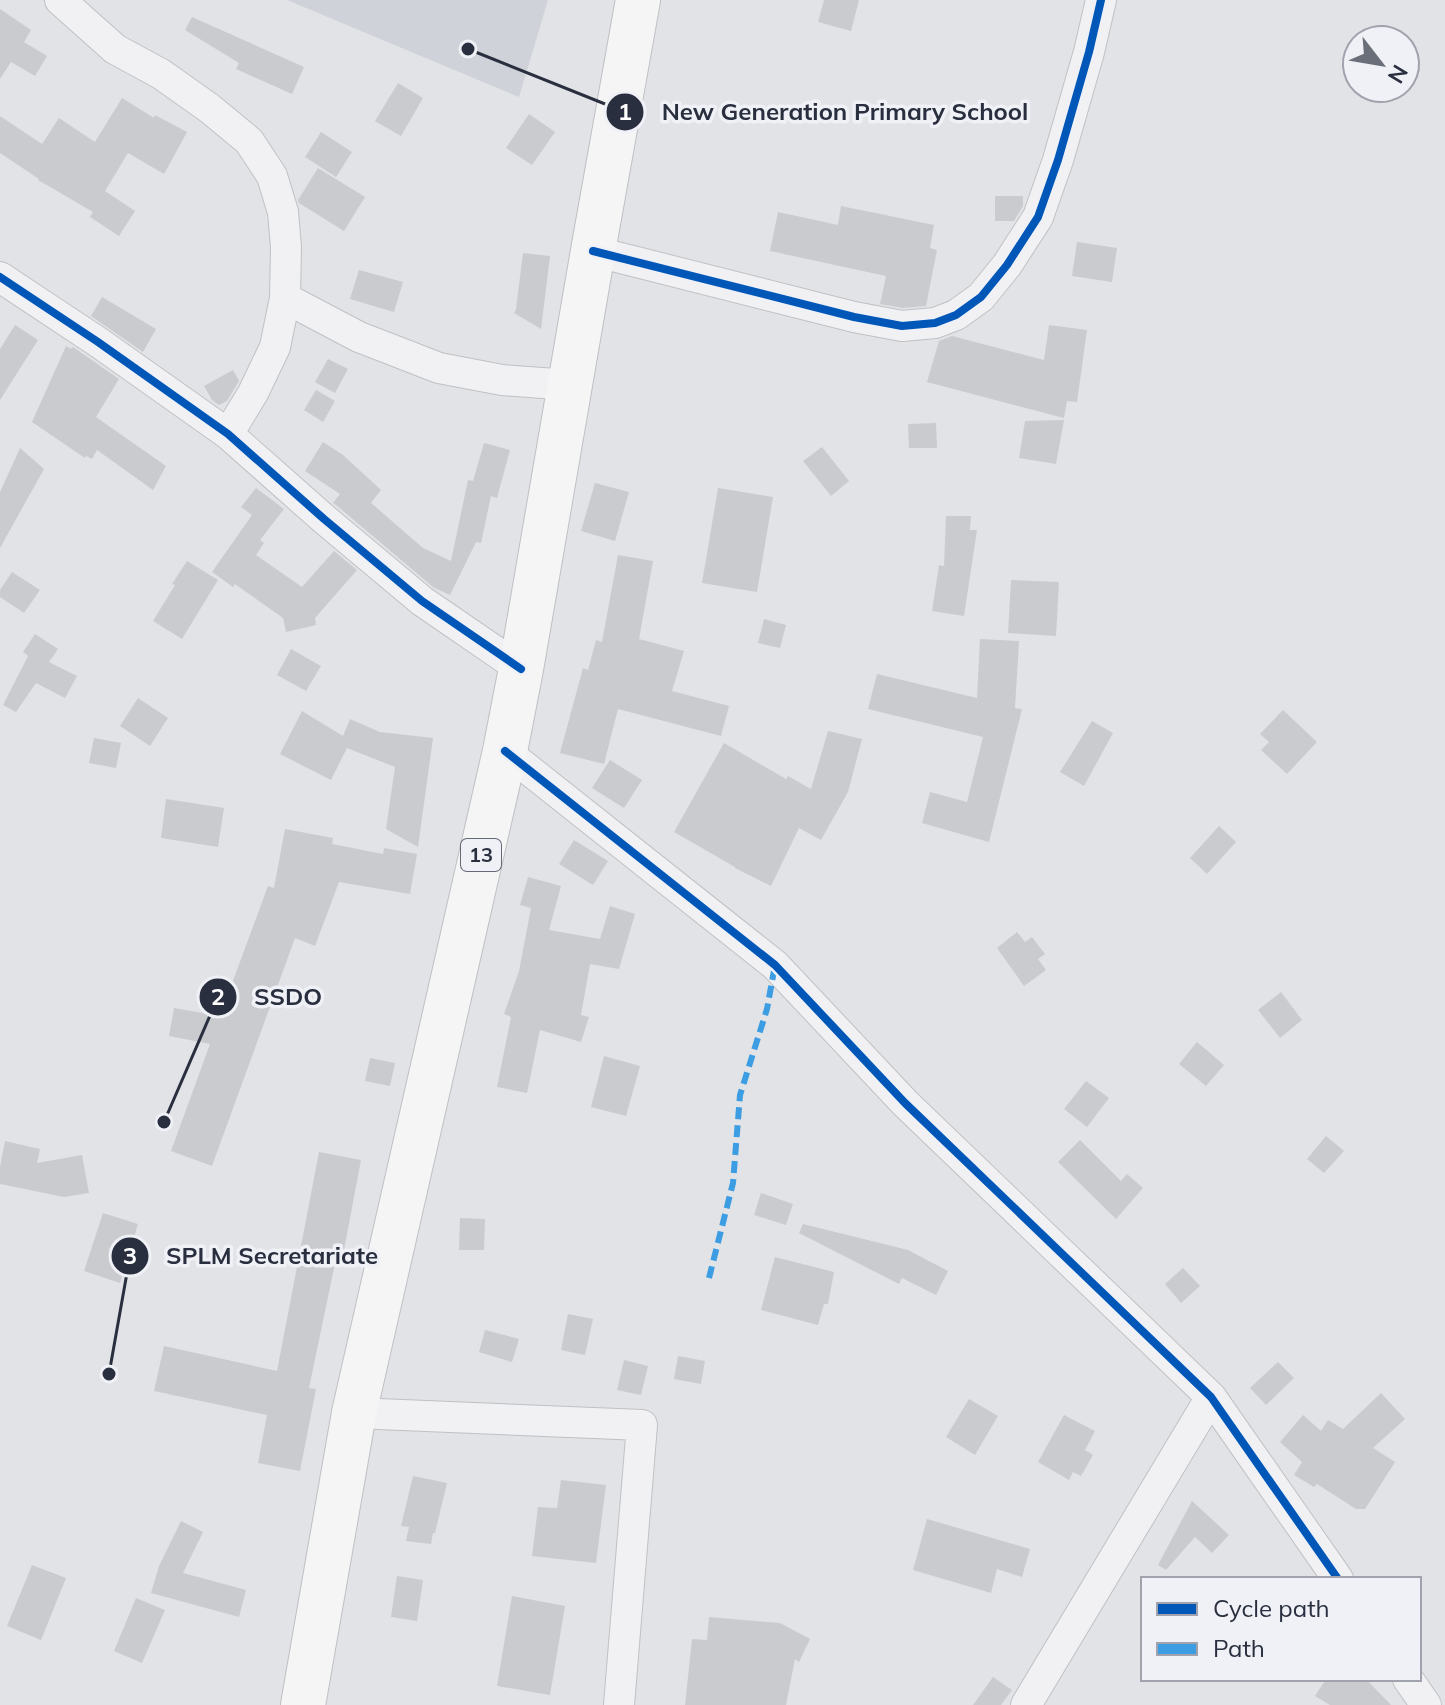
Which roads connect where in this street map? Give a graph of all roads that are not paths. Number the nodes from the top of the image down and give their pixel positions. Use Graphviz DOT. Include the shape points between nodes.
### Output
graph roads {
  1 [pos="60,0"];
  2 [pos="638,0"];
  3 [pos="1101,0"];
  4 [pos="593,251"];
  5 [pos="0,277"];
  6 [pos="285,298"];
  7 [pos="570,385"];
  8 [pos="228,434"];
  9 [pos="521,669"];
  10 [pos="505,751"];
  11 [pos="1211,1397"];
  12 [pos="354,1413"];
  13 [pos="1337,1577"];
  14 [pos="1409,1681"];
  15 [pos="303,1705"];
  16 [pos="619,1705"];
  17 [pos="1026,1705"];
  18 [pos="1426,1705"];
  1 -- 6 [label="street" via="115,49 161,74 249,141 272,176 283,212"];
  2 -- 4 [label="main road, 13"];
  3 -- 4 [label="street" via="1038,217 981,297 956,315 902,326"];
  4 -- 7 [label="main road, 13"];
  5 -- 8 [label="street"];
  6 -- 7 [label="street" via="359,337 439,368"];
  6 -- 8 [label="street" via="275,347"];
  7 -- 9 [label="main road, 13"];
  8 -- 9 [label="street" via="422,601"];
  9 -- 10 [label="main road, 13"];
  10 -- 11 [label="street" via="775,965 905,1103"];
  10 -- 12 [label="main road, 13"];
  11 -- 13 [label="street"];
  11 -- 17 [label="street"];
  12 -- 15 [label="main road, 13"];
  12 -- 16 [label="street" via="642,1425"];
  14 -- 18 [label="street"];
}
